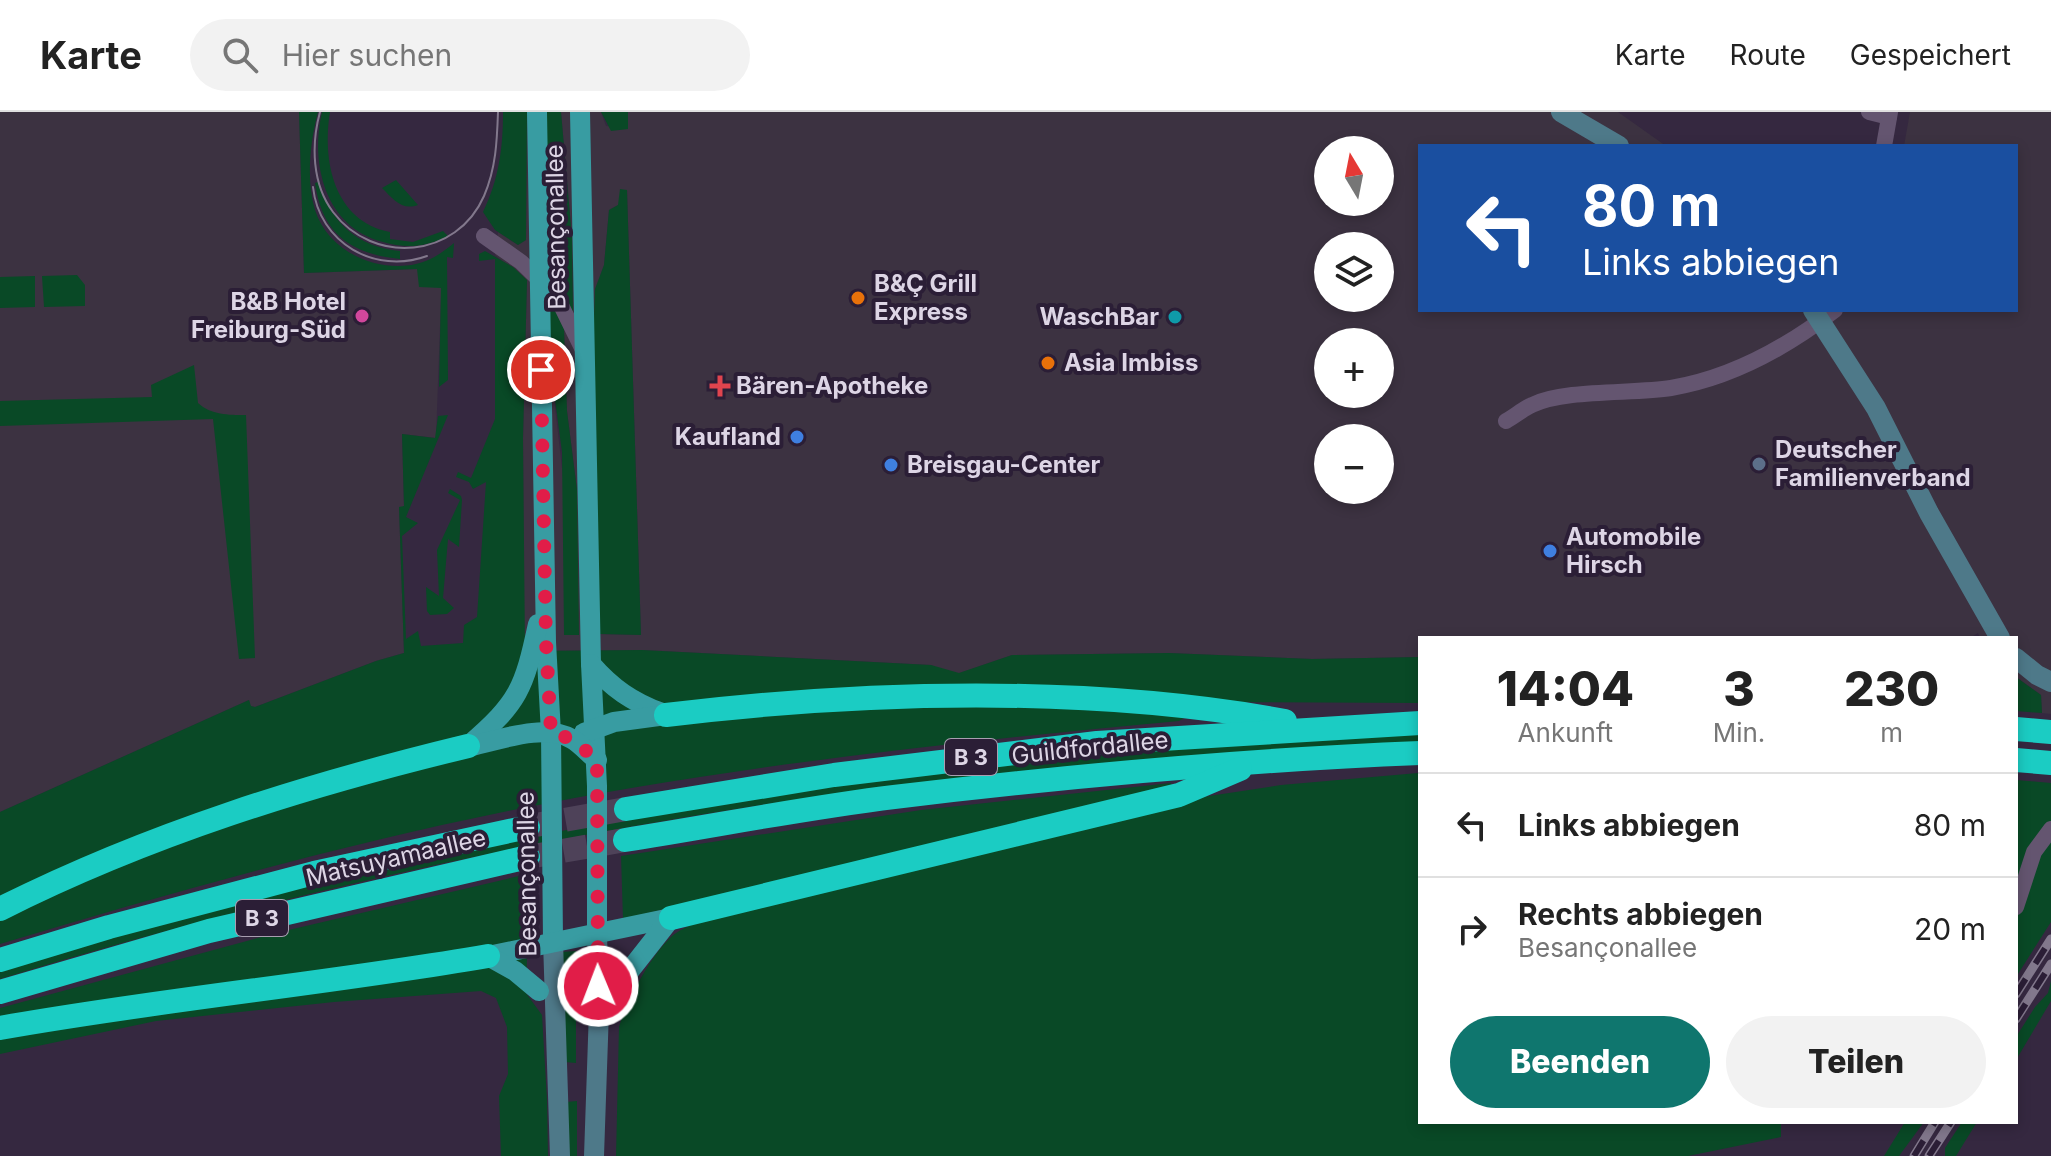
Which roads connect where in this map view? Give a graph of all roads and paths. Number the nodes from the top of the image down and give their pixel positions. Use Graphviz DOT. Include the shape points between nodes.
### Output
graph roads {
  1 [pos="537,112"];
  2 [pos="580,112"];
  3 [pos="1561,112"];
  4 [pos="1869,112"];
  5 [pos="1890,115"];
  6 [pos="1616,144"];
  7 [pos="1884,144"];
  8 [pos="484,236"];
  9 [pos="539,278"];
  10 [pos="1823,313"];
  11 [pos="584,351"];
  12 [pos="1506,421"];
  13 [pos="545,593"];
  14 [pos="1999,636"];
  15 [pos="2018,660"];
  16 [pos="591,664"];
  17 [pos="2051,682"];
  18 [pos="666,715"];
  19 [pos="1418,723"];
  20 [pos="595,727"];
  21 [pos="1319,727"];
  22 [pos="2018,729"];
  23 [pos="2051,732"];
  24 [pos="551,733"];
  25 [pos="572,739"];
  26 [pos="468,746"];
  27 [pos="1418,753"];
  28 [pos="597,760"];
  29 [pos="2018,760"];
  30 [pos="1257,761"];
  31 [pos="552,763"];
  32 [pos="2051,763"];
  33 [pos="626,809"];
  34 [pos="528,827"];
  35 [pos="2051,829"];
  36 [pos="625,840"];
  37 [pos="528,857"];
  38 [pos="2018,901"];
  39 [pos="0,909"];
  40 [pos="671,918"];
  41 [pos="597,934"];
  42 [pos="553,941"];
  43 [pos="488,956"];
  44 [pos="0,960"];
  45 [pos="627,974"];
  46 [pos="539,991"];
  47 [pos="0,992"];
  48 [pos="599,1010"];
  49 [pos="555,1017"];
  50 [pos="0,1028"];
  51 [pos="560,1156"];
  52 [pos="594,1156"];
  1 -- 9 [label="main road, Besançonallee"];
  2 -- 11 [label="main road, Besançonallee"];
  3 -- 6 [label="street"];
  4 -- 5 [label="street"];
  5 -- 7 [label="street"];
  8 -- 9 [label="street"];
  9 -- 11 [label="street" via="557,297"];
  9 -- 13 [label="main road, Besançonallee"];
  10 -- 12 [label="street" via="1763,357 1718,376 1671,388 1565,397 1534,404"];
  10 -- 14 [label="street"];
  11 -- 16 [label="main road, Besançonallee"];
  13 -- 24 [label="main road, Besançonallee"];
  13 -- 26 [label="main road" via="527,674 515,698"];
  15 -- 17 [label="street"];
  16 -- 18 [label="main road" via="617,692"];
  16 -- 20 [label="main road, Besançonallee"];
  18 -- 20 [label="main road"];
  18 -- 21 [label="highway" via="823,701 1072,698 1220,709"];
  19 -- 21 [label="highway, Guildfordallee / B 3"];
  20 -- 25 [label="main road"];
  20 -- 28 [label="main road, Besançonallee"];
  21 -- 33 [label="highway, Guildfordallee / B 3" via="937,761"];
  22 -- 23 [label="highway"];
  24 -- 25 [label="main road"];
  24 -- 26 [label="main road"];
  24 -- 31 [label="main road, Besançonallee"];
  25 -- 28 [label="main road"];
  25 -- 31 [label="main road"];
  26 -- 39 [label="highway" via="372,769 235,812 65,876"];
  27 -- 30 [label="highway, Guildfordallee / B 3"];
  28 -- 41 [label="main road, Besançonallee"];
  29 -- 32 [label="highway"];
  30 -- 36 [label="highway, Guildfordallee / B 3" via="891,797"];
  30 -- 40 [label="highway, B 3" via="1179,795"];
  31 -- 42 [label="main road, Besançonallee"];
  34 -- 44 [label="highway, Matsuyamaallee / B 3" via="314,873"];
  35 -- 38 [label="street" via="2034,852"];
  37 -- 47 [label="highway, Matsuyamaallee / B 3" via="209,931"];
  40 -- 41 [label="main road, B 3"];
  40 -- 45 [label="main road"];
  41 -- 42 [label="main road"];
  41 -- 48 [label="street, Besançonallee"];
  42 -- 43 [label="main road"];
  42 -- 49 [label="street, Besançonallee"];
  43 -- 46 [label="main road"];
  43 -- 50 [label="highway"];
  45 -- 48 [label="street"];
  46 -- 49 [label="street"];
  48 -- 52 [label="street, Besançonallee"];
  49 -- 51 [label="street, Besançonallee"];
}
